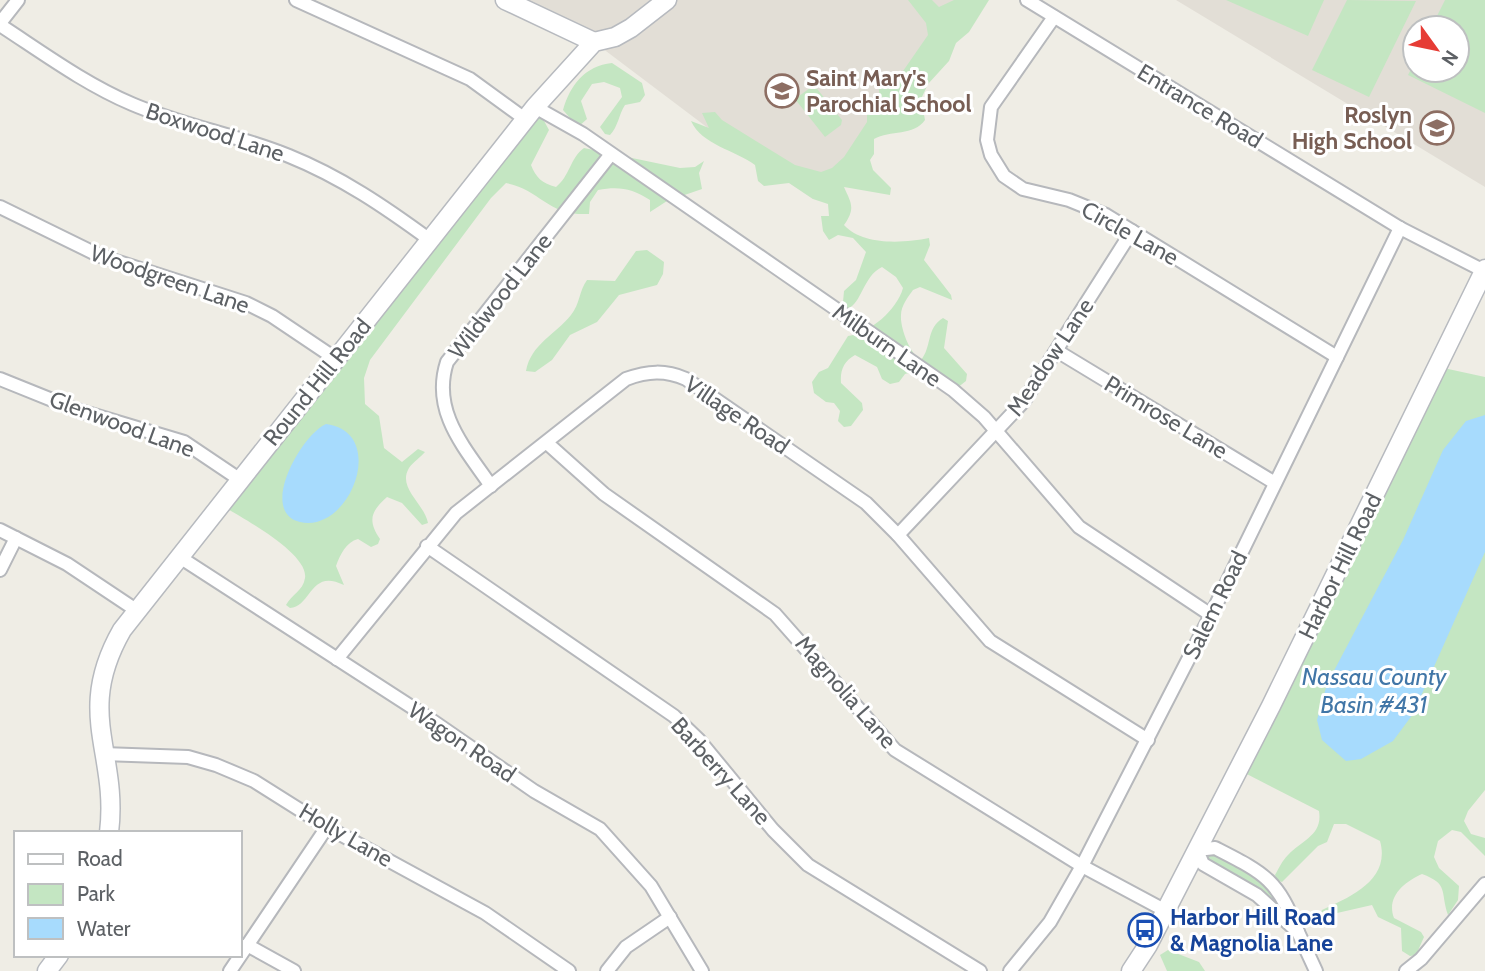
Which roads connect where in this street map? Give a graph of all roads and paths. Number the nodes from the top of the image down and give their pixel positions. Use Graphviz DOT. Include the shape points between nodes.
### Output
graph roads {
  1 [pos="18,0"];
  2 [pos="296,0"];
  3 [pos="505,0"];
  4 [pos="667,0"];
  5 [pos="1027,0"];
  6 [pos="1054,17"];
  7 [pos="0,24"];
  8 [pos="594,42"];
  9 [pos="530,113"];
  10 [pos="611,154"];
  11 [pos="0,207"];
  12 [pos="1400,228"];
  13 [pos="1132,231"];
  14 [pos="430,240"];
  15 [pos="1485,270"];
  16 [pos="1058,351"];
  17 [pos="1337,357"];
  18 [pos="336,359"];
  19 [pos="0,379"];
  20 [pos="996,432"];
  21 [pos="547,443"];
  22 [pos="239,479"];
  23 [pos="1275,484"];
  24 [pos="491,486"];
  25 [pos="0,530"];
  26 [pos="898,535"];
  27 [pos="16,538"];
  28 [pos="427,546"];
  29 [pos="178,555"];
  30 [pos="0,570"];
  31 [pos="136,610"];
  32 [pos="1211,615"];
  33 [pos="337,659"];
  34 [pos="1148,740"];
  35 [pos="103,754"];
  36 [pos="327,827"];
  37 [pos="109,831"];
  38 [pos="1197,850"];
  39 [pos="1083,866"];
  40 [pos="1485,884"];
  41 [pos="1166,911"];
  42 [pos="670,917"];
  43 [pos="1298,932"];
  44 [pos="247,945"];
  45 [pos="242,953"];
  46 [pos="294,971"];
  47 [pos="569,971"];
  48 [pos="607,971"];
  49 [pos="702,971"];
  50 [pos="980,971"];
  51 [pos="1010,971"];
  52 [pos="1131,971"];
  53 [pos="1316,971"];
  54 [pos="1406,971"];
  1 -- 7 [label="street"];
  2 -- 9 [label="street, Milburn Lane" via="470,79"];
  3 -- 8 [label="street"];
  4 -- 8 [label="street, Round Hill Road" via="631,28"];
  5 -- 6 [label="street, Entrance Road"];
  6 -- 12 [label="street, Entrance Road"];
  6 -- 13 [label="street, Circle Lane" via="991,107 986,130 991,155 1004,176 1023,189 1085,205"];
  7 -- 14 [label="street, Boxwood Lane" via="76,75 130,103 190,127 287,155 336,177"];
  8 -- 9 [label="street, Round Hill Road"];
  9 -- 10 [label="street, Milburn Lane" via="556,117"];
  9 -- 14 [label="street, Round Hill Road"];
  10 -- 20 [label="street, Milburn Lane" via="953,390"];
  10 -- 24 [label="street, Wildwood Lane" via="447,362 441,387 445,414"];
  11 -- 18 [label="street, Woodgreen Lane" via="100,256 246,303"];
  12 -- 15 [label="street, Entrance Road"];
  12 -- 17 [label="street, Salem Road"];
  13 -- 16 [label="street, Meadow Lane"];
  13 -- 17 [label="street, Circle Lane"];
  14 -- 18 [label="street, Round Hill Road"];
  15 -- 38 [label="street, Harbor Hill Road"];
  16 -- 20 [label="street, Meadow Lane"];
  16 -- 23 [label="street, Primrose Lane"];
  17 -- 23 [label="street, Salem Road"];
  18 -- 22 [label="street, Round Hill Road"];
  19 -- 22 [label="street, Glenwood Lane" via="77,410 184,442"];
  20 -- 26 [label="street, Meadow Lane"];
  20 -- 32 [label="street, Milburn Lane" via="1079,527"];
  21 -- 24 [label="street, Village Road"];
  21 -- 26 [label="street, Village Road" via="626,379 645,373 676,375 866,503"];
  21 -- 39 [label="street, Magnolia Lane" via="604,494 775,614 895,750"];
  22 -- 29 [label="street, Round Hill Road"];
  23 -- 32 [label="street, Salem Road"];
  24 -- 28 [label="street, Village Road" via="456,513"];
  25 -- 27 [label="street"];
  26 -- 34 [label="street, Village Road" via="990,641"];
  27 -- 30 [label="street"];
  27 -- 31 [label="street" via="67,564"];
  28 -- 33 [label="street, Village Road"];
  28 -- 50 [label="street, Barberry Lane" via="674,716 808,865"];
  29 -- 31 [label="street, Round Hill Road"];
  29 -- 33 [label="street, Wagon Road"];
  31 -- 35 [label="street, Round Hill Road" via="101,676 98,704"];
  32 -- 34 [label="street, Salem Road"];
  33 -- 42 [label="street, Wagon Road" via="534,791 600,829 645,879"];
  34 -- 39 [label="street, Salem Road"];
  35 -- 36 [label="street, Holly Lane" via="172,756 216,765 254,781"];
  35 -- 37 [label="street, Round Hill Road"];
  36 -- 44 [label="street"];
  36 -- 47 [label="street, Holly Lane" via="485,913"];
  38 -- 41 [label="street, Harbor Hill Road"];
  38 -- 43 [label="street" via="1203,864 1257,895"];
  38 -- 43 [label="street" via="1215,848 1264,874 1284,898"];
  39 -- 41 [label="street, Magnolia Lane"];
  39 -- 51 [label="street, Salem Road" via="1050,922"];
  40 -- 54 [label="street"];
  41 -- 52 [label="street, Harbor Hill Road"];
  42 -- 48 [label="street" via="626,947"];
  42 -- 49 [label="street, Wagon Road"];
  43 -- 53 [label="street"];
  44 -- 45 [label="street"];
  44 -- 46 [label="street"];
}
